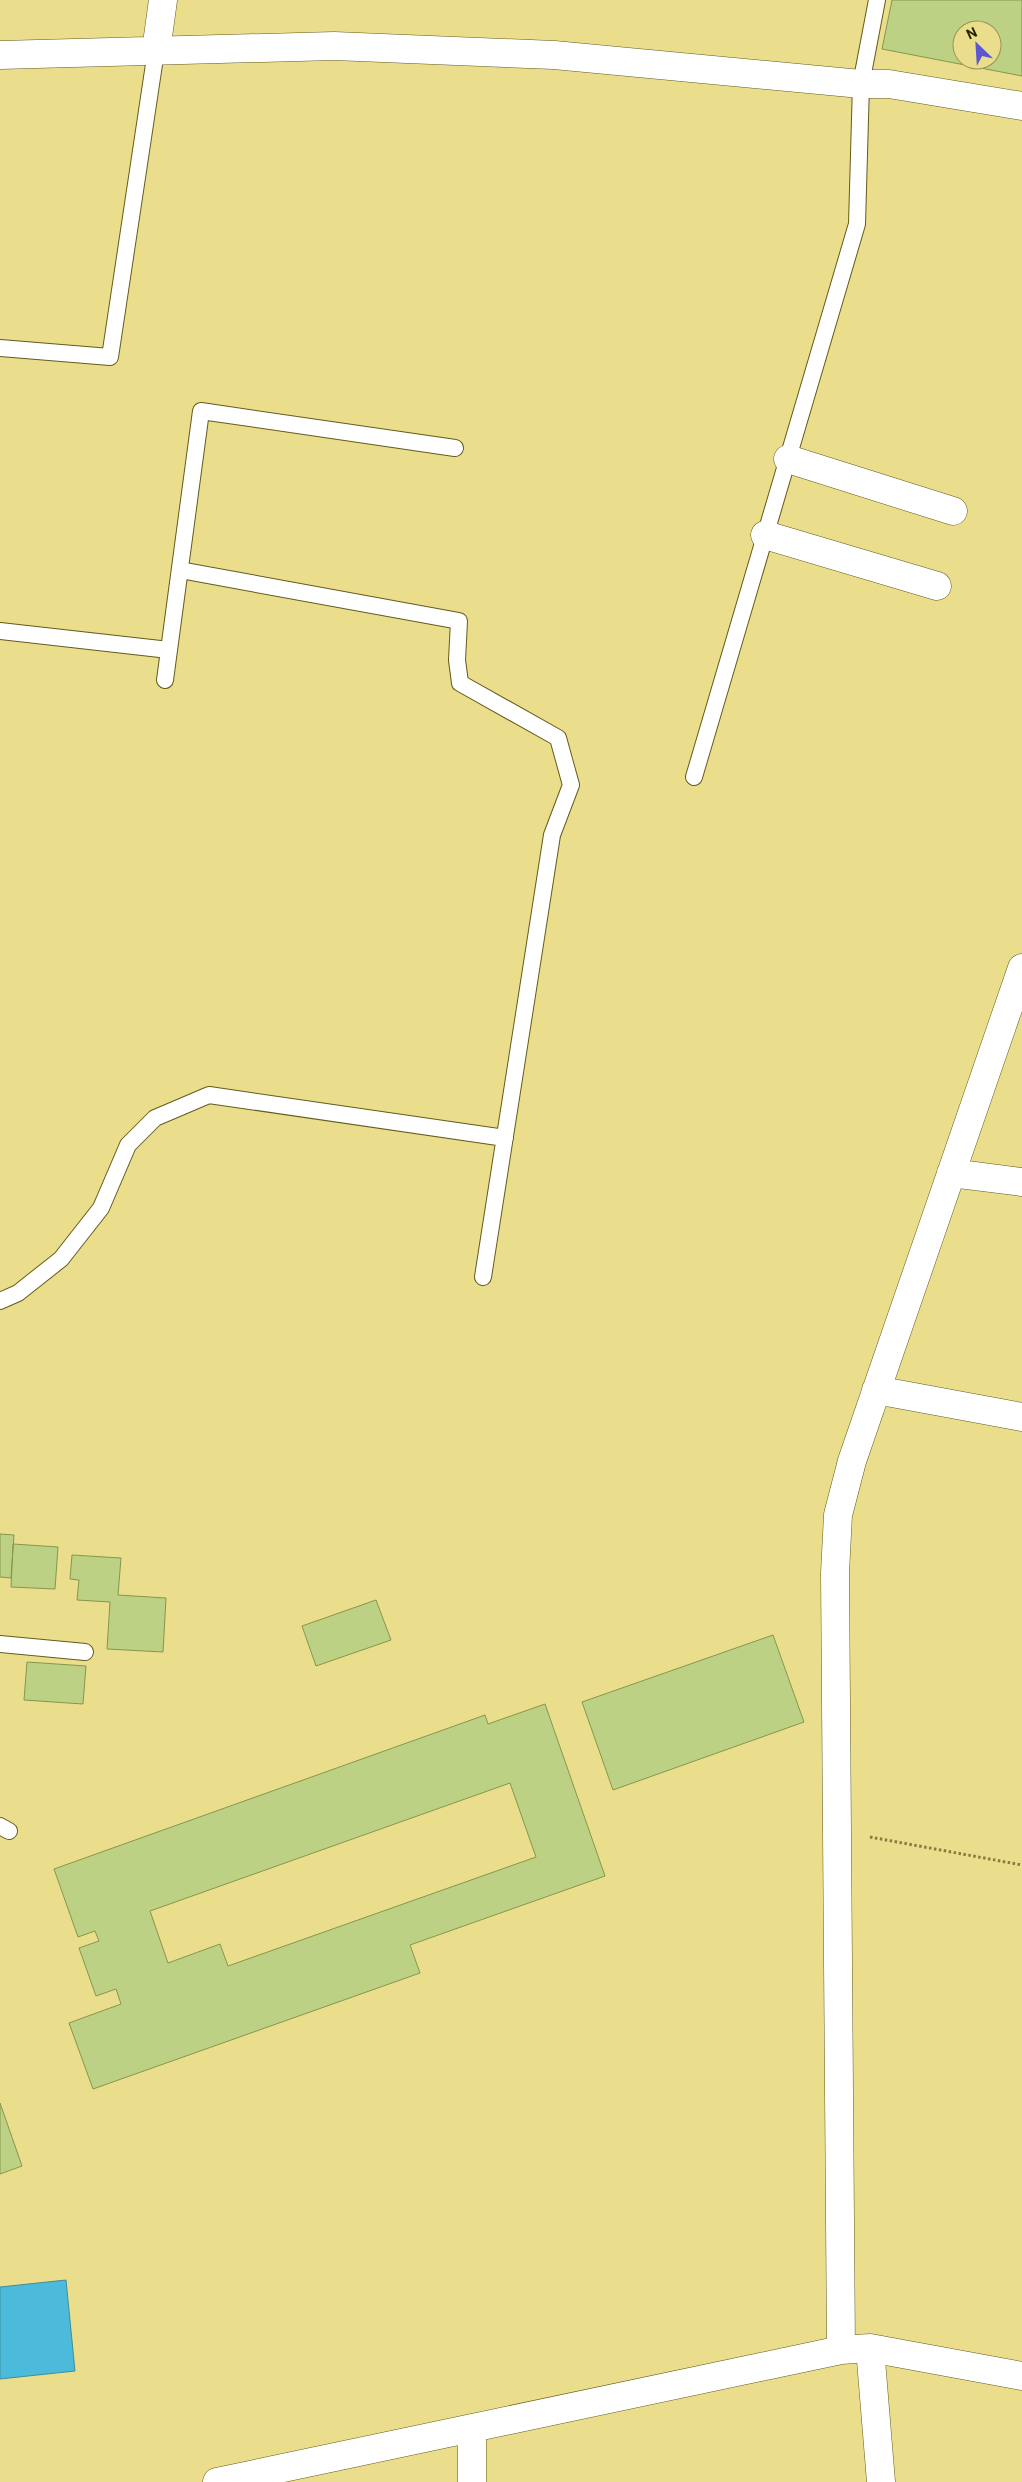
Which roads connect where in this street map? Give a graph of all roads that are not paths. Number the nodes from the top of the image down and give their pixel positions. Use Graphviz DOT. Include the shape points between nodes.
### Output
graph roads {
  1 [pos="163,0"];
  2 [pos="878,0"];
  3 [pos="156,51"];
  4 [pos="0,55"];
  5 [pos="861,84"];
  6 [pos="1022,106"];
  7 [pos="0,348"];
  8 [pos="455,448"];
  9 [pos="788,459"];
  10 [pos="953,511"];
  11 [pos="765,535"];
  12 [pos="180,570"];
  13 [pos="937,586"];
  14 [pos="0,631"];
  15 [pos="169,650"];
  16 [pos="165,680"];
  17 [pos="694,777"];
  18 [pos="1022,968"];
  19 [pos="505,1138"];
  20 [pos="951,1173"];
  21 [pos="1022,1182"];
  22 [pos="483,1277"];
  23 [pos="0,1301"];
  24 [pos="876,1390"];
  25 [pos="1022,1418"];
  26 [pos="0,1644"];
  27 [pos="85,1652"];
  28 [pos="870,2348"];
  29 [pos="841,2350"];
  30 [pos="1022,2376"];
  31 [pos="472,2428"];
  32 [pos="217,2482"];
  33 [pos="472,2482"];
  34 [pos="881,2482"];
  1 -- 3 [label="street"];
  2 -- 5 [label="lane"];
  3 -- 4 [label="street"];
  3 -- 5 [label="street" via="334,46 554,56"];
  3 -- 7 [label="lane" via="110,357"];
  5 -- 6 [label="street" via="889,84"];
  5 -- 9 [label="lane" via="857,224"];
  8 -- 12 [label="lane" via="201,411"];
  9 -- 10 [label="street"];
  9 -- 11 [label="lane"];
  11 -- 13 [label="street"];
  11 -- 17 [label="lane"];
  12 -- 15 [label="lane"];
  12 -- 19 [label="lane" via="460,621 457,660 460,683 558,738 571,785 552,835"];
  14 -- 15 [label="lane"];
  15 -- 16 [label="lane"];
  18 -- 20 [label="street"];
  19 -- 22 [label="lane"];
  19 -- 23 [label="lane" via="210,1095 155,1118 128,1145 101,1208 61,1259 18,1293"];
  20 -- 21 [label="street"];
  20 -- 24 [label="street"];
  24 -- 25 [label="street"];
  24 -- 29 [label="street" via="838,1515 835,1573"];
  26 -- 27 [label="lane"];
  28 -- 29 [label="street"];
  28 -- 30 [label="street"];
  28 -- 34 [label="street"];
  29 -- 31 [label="street"];
  31 -- 32 [label="street"];
  31 -- 33 [label="street"];
}
